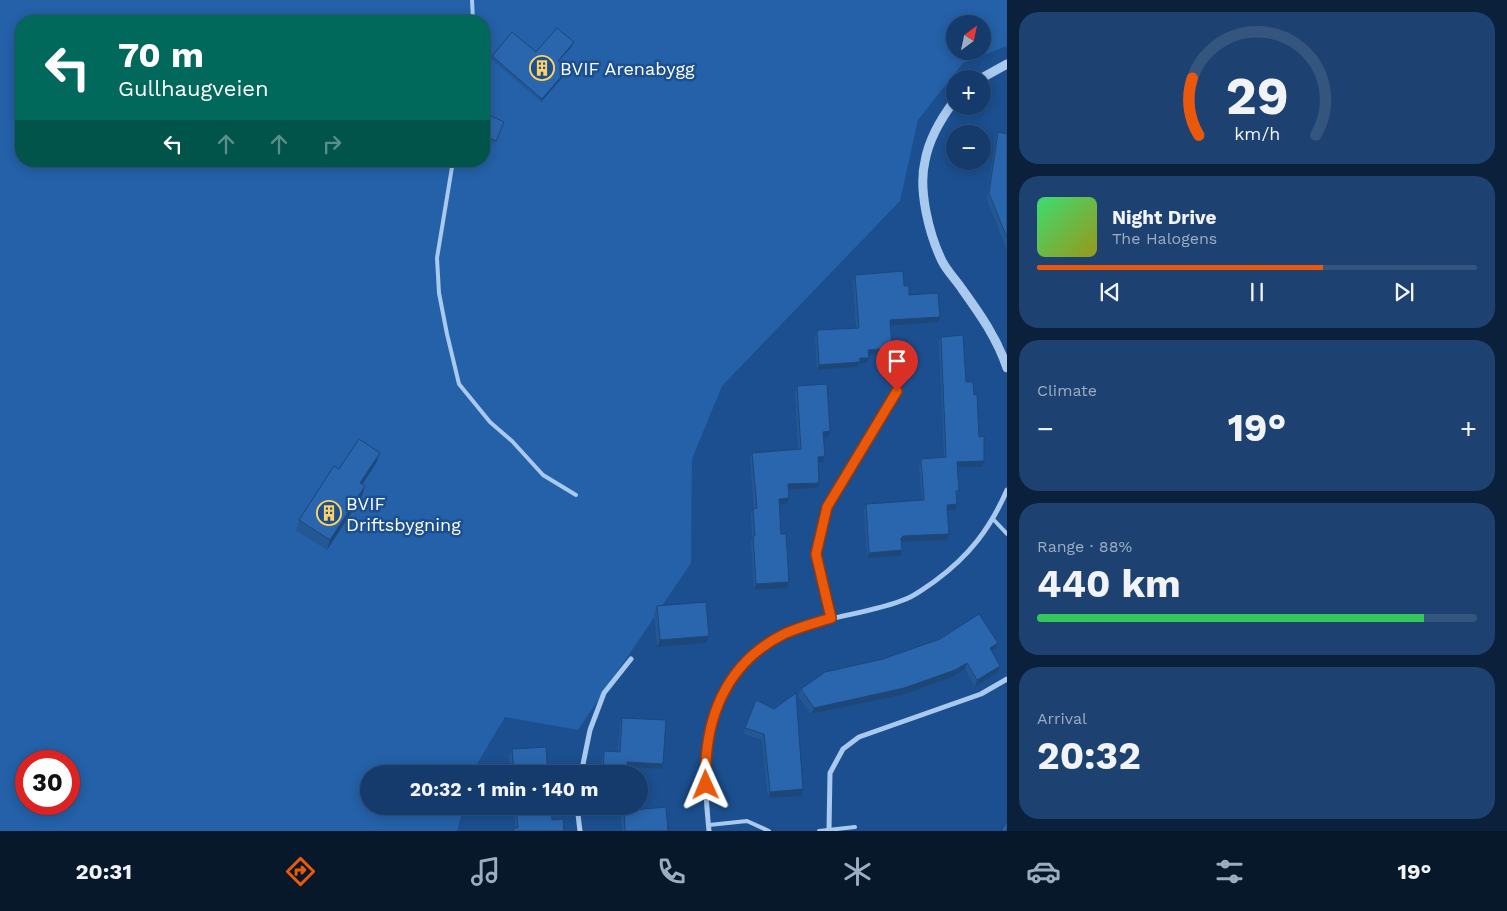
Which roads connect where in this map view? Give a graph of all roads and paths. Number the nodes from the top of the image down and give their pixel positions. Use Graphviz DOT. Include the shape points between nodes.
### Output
graph roads {
  1 [pos="472,0"];
  2 [pos="473,15"];
  3 [pos="1007,64"];
  4 [pos="991,73"];
  5 [pos="946,112"];
  6 [pos="452,167"];
  7 [pos="1007,368"];
  8 [pos="897,391"];
  9 [pos="1007,490"];
  10 [pos="576,495"];
  11 [pos="993,519"];
  12 [pos="1007,534"];
  13 [pos="831,618"];
  14 [pos="631,660"];
  15 [pos="1007,679"];
  16 [pos="583,765"];
  17 [pos="578,815"];
  18 [pos="709,828"];
  19 [pos="855,828"];
  20 [pos="829,830"];
  21 [pos="580,831"];
  22 [pos="769,831"];
  23 [pos="820,831"];
  1 -- 2 [label="lane"];
  3 -- 4 [label="street"];
  5 -- 7 [label="street" via="924,162 926,212 943,262 992,333"];
  6 -- 10 [label="lane" via="437,258 439,293 459,384 490,422 543,476"];
  8 -- 13 [label="street" via="827,507 816,554"];
  9 -- 11 [label="street"];
  11 -- 12 [label="lane"];
  11 -- 13 [label="street" via="969,553 908,598 881,608"];
  13 -- 18 [label="street" via="784,634 765,645 739,670 721,696 712,719 705,765"];
  14 -- 16 [label="street" via="604,693 590,730"];
  15 -- 20 [label="street" via="981,694 859,737 843,749 830,773"];
  17 -- 21 [label="street"];
  18 -- 22 [label="lane" via="747,822"];
  19 -- 20 [label="lane"];
  20 -- 23 [label="lane"];
}
